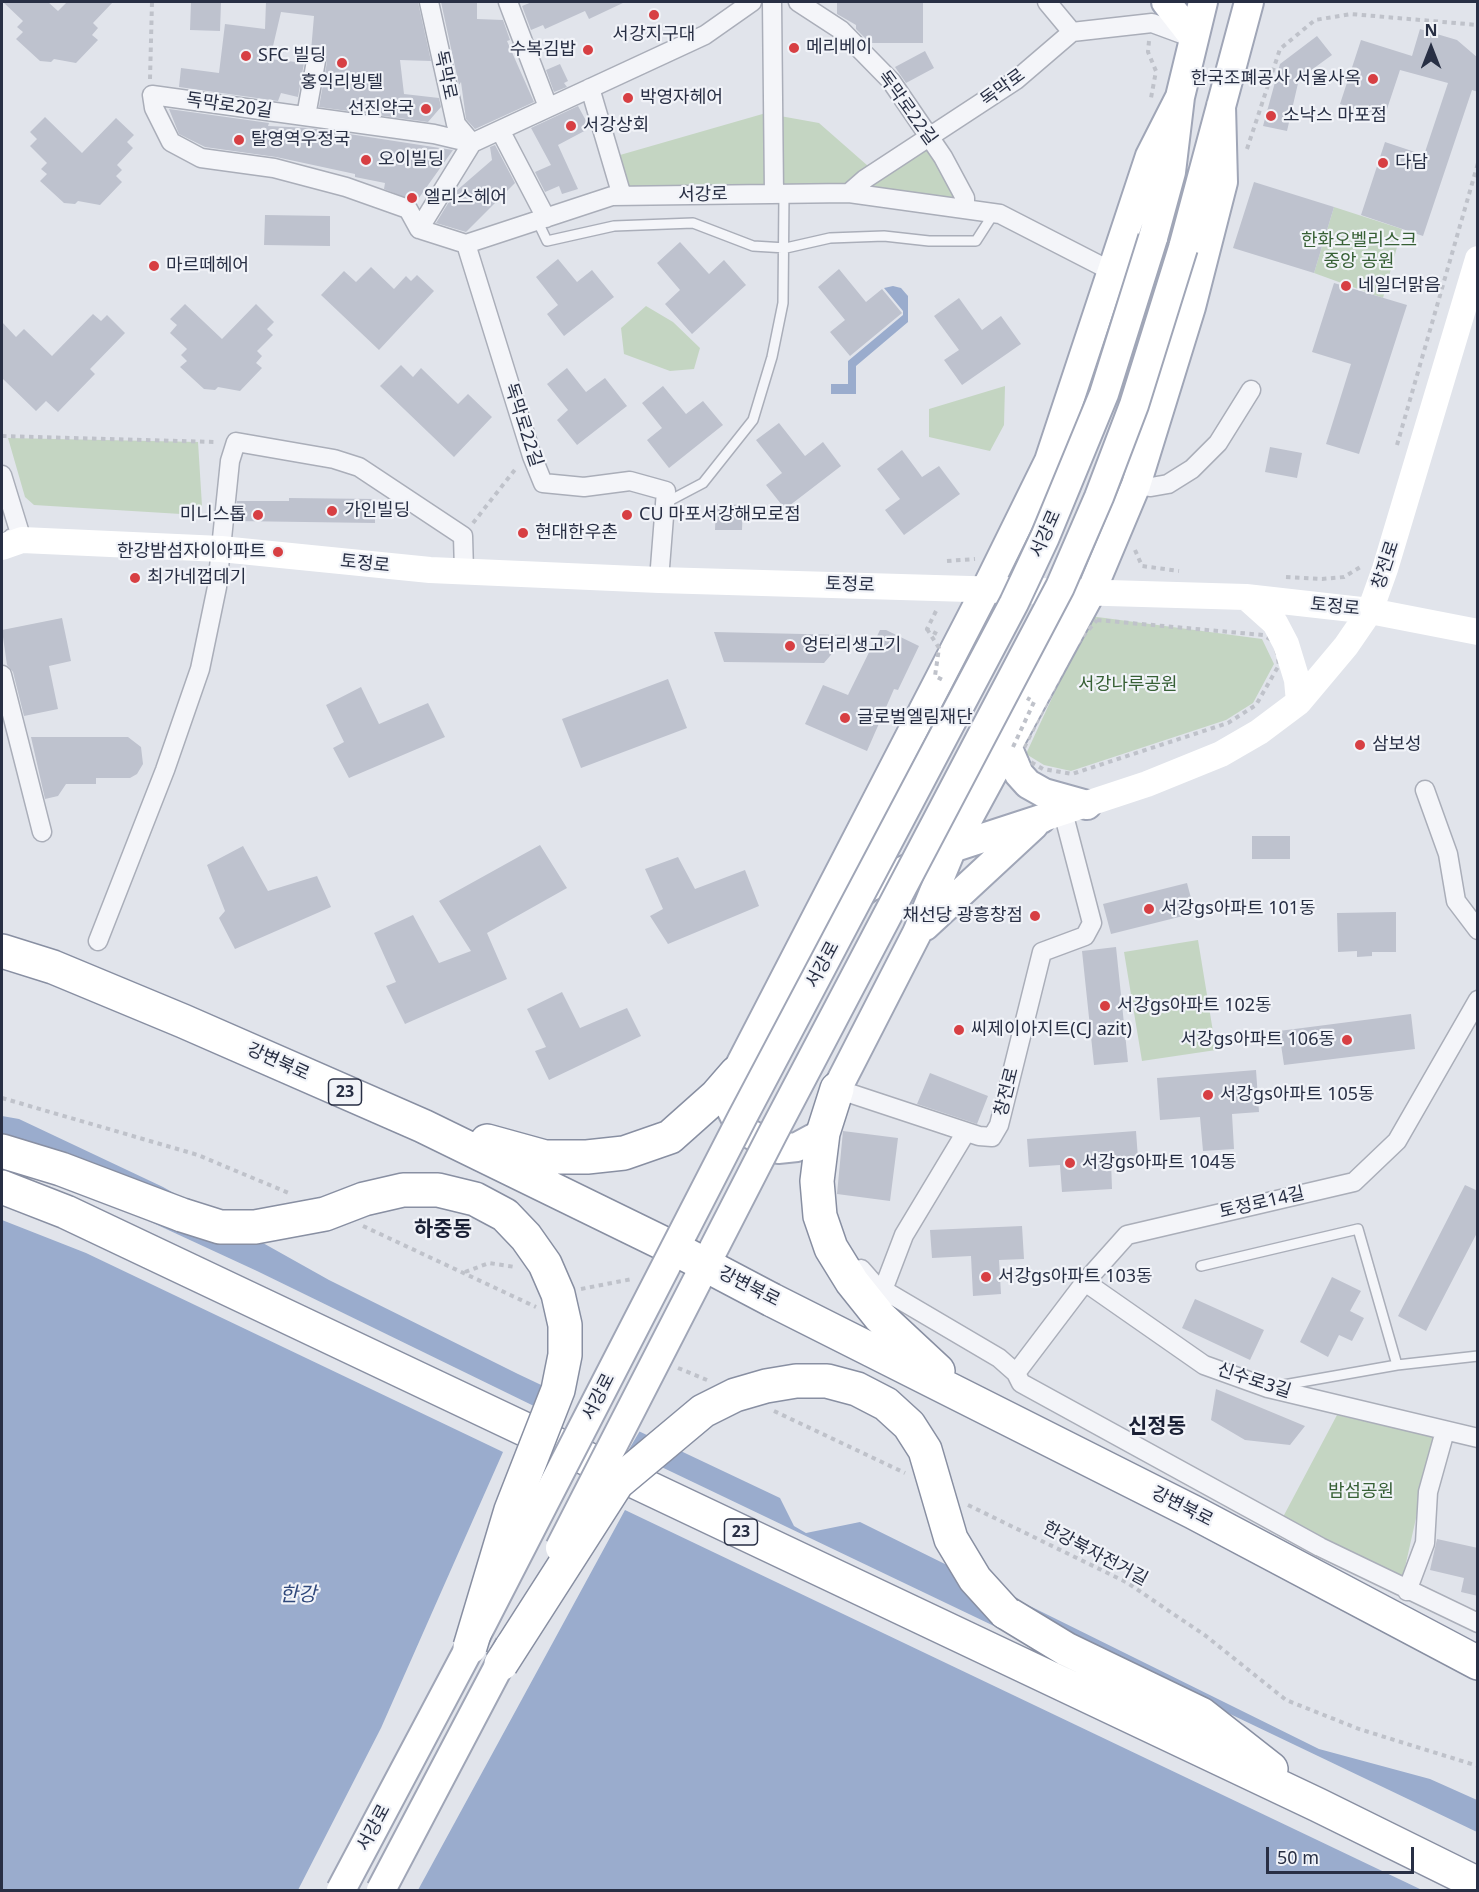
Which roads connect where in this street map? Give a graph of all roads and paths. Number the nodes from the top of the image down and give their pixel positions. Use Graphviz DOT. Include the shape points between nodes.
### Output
graph roads {
  1 [pos="152,2"];
  2 [pos="429,2"];
  3 [pos="508,2"];
  4 [pos="752,2"];
  5 [pos="772,2"];
  6 [pos="798,2"];
  7 [pos="1047,2"];
  8 [pos="1167,2"];
  9 [pos="1203,2"];
  10 [pos="1249,2"];
  11 [pos="828,9"];
  12 [pos="1478,26"];
  13 [pos="1072,32"];
  14 [pos="1194,38"];
  15 [pos="316,61"];
  16 [pos="590,88"];
  17 [pos="152,95"];
  18 [pos="1180,97"];
  19 [pos="1221,106"];
  20 [pos="548,107"];
  21 [pos="306,116"];
  22 [pos="500,130"];
  23 [pos="929,138"];
  24 [pos="472,143"];
  25 [pos="1245,154"];
  26 [pos="1478,163"];
  27 [pos="849,192"];
  28 [pos="779,194"];
  29 [pos="622,196"];
  30 [pos="965,209"];
  31 [pos="994,213"];
  32 [pos="542,219"];
  33 [pos="420,229"];
  34 [pos="466,244"];
  35 [pos="786,248"];
  36 [pos="1478,259"];
  37 [pos="1113,272"];
  38 [pos="1251,390"];
  39 [pos="2,436"];
  40 [pos="236,442"];
  41 [pos="1396,449"];
  42 [pos="532,456"];
  43 [pos="2,475"];
  44 [pos="1136,485"];
  45 [pos="665,504"];
  46 [pos="463,536"];
  47 [pos="8,541"];
  48 [pos="1133,541"];
  49 [pos="221,549"];
  50 [pos="1369,559"];
  51 [pos="464,571"];
  52 [pos="1184,571"];
  53 [pos="1276,576"];
  54 [pos="659,580"];
  55 [pos="986,589"];
  56 [pos="1091,592"];
  57 [pos="1246,597"];
  58 [pos="1370,611"];
  59 [pos="927,629"];
  60 [pos="1478,632"];
  61 [pos="2,675"];
  62 [pos="945,681"];
  63 [pos="1052,692"];
  64 [pos="1027,698"];
  65 [pos="1299,702"];
  66 [pos="9,741"];
  67 [pos="1010,746"];
  68 [pos="1425,790"];
  69 [pos="1064,812"];
  70 [pos="42,832"];
  71 [pos="952,848"];
  72 [pos="809,930"];
  73 [pos="1478,930"];
  74 [pos="916,933"];
  75 [pos="98,941"];
  76 [pos="2,951"];
  77 [pos="1478,1000"];
  78 [pos="1470,1030"];
  79 [pos="736,1073"];
  80 [pos="837,1089"];
  81 [pos="423,1126"];
  82 [pos="966,1132"];
  83 [pos="823,1133"];
  84 [pos="2,1151"];
  85 [pos="817,1181"];
  86 [pos="2,1187"];
  87 [pos="1201,1266"];
  88 [pos="1085,1282"];
  89 [pos="884,1290"];
  90 [pos="1478,1356"];
  91 [pos="1397,1365"];
  92 [pos="691,1373"];
  93 [pos="1016,1373"];
  94 [pos="713,1383"];
  95 [pos="1268,1388"];
  96 [pos="966,1396"];
  97 [pos="767,1408"];
  98 [pos="1445,1431"];
  99 [pos="1478,1438"];
  100 [pos="906,1474"];
  101 [pos="958,1500"];
  102 [pos="1407,1591"];
  103 [pos="1478,1623"];
  104 [pos="470,1647"];
  105 [pos="1478,1663"];
  106 [pos="501,1664"];
  107 [pos="1478,1766"];
  108 [pos="1318,1805"];
  109 [pos="1478,1884"];
  110 [pos="341,1890"];
  111 [pos="381,1890"];
  1 -- 17 [label="path"];
  2 -- 24 [label="street, 독막로" via="456,124"];
  3 -- 20 [label="street"];
  4 -- 16 [label="street" via="705,35"];
  5 -- 28 [label="street"];
  6 -- 11 [label="street, 독막로22길"];
  7 -- 13 [label="street"];
  8 -- 14 [label="main road"];
  9 -- 14 [label="main road, 서강로"];
  10 -- 19 [label="main road, 서강로"];
  11 -- 23 [label="street, 독막로22길" via="841,30 891,81"];
  12 -- 25 [label="path" via="1351,14 1315,20 1280,49"];
  13 -- 14 [label="street" via="1152,23"];
  13 -- 23 [label="street, 독막로" via="1016,80"];
  14 -- 18 [label="main road, 서강로"];
  15 -- 21 [label="street"];
  16 -- 20 [label="street"];
  16 -- 29 [label="street"];
  17 -- 21 [label="street, 독막로20길"];
  17 -- 33 [label="street" via="154,108 171,142 201,158 274,168 346,187 408,209"];
  18 -- 37 [label="main road" via="1150,156"];
  18 -- 104 [label="main road, 서강로, bridge" via="1172,172 1129,321 1104,394 1045,537"];
  19 -- 44 [label="main road" via="1223,182 1191,307"];
  19 -- 106 [label="main road, 서강로, bridge" via="1183,248 1134,405 1060,587 767,1144"];
  20 -- 22 [label="street"];
  21 -- 24 [label="street, 독막로20길"];
  22 -- 24 [label="street"];
  22 -- 32 [label="street"];
  23 -- 27 [label="street, 독막로"];
  23 -- 30 [label="street, 독막로22길" via="965,198"];
  24 -- 33 [label="street"];
  26 -- 41 [label="path"];
  27 -- 28 [label="street, 서강로"];
  27 -- 30 [label="street, 서강로"];
  28 -- 29 [label="street, 서강로"];
  28 -- 35 [label="lane"];
  29 -- 32 [label="street, 서강로"];
  30 -- 31 [label="street, 서강로"];
  31 -- 35 [label="lane" via="976,241 884,236 830,238"];
  31 -- 37 [label="street, 서강로"];
  32 -- 34 [label="street, 서강로"];
  32 -- 35 [label="lane" via="547,241 614,226 693,222 753,246"];
  33 -- 34 [label="street"];
  34 -- 42 [label="street, 독막로22길"];
  35 -- 45 [label="lane" via="783,303 753,420 703,483"];
  36 -- 58 [label="main road, 창전로"];
  37 -- 55 [label="main road" via="1049,461"];
  38 -- 44 [label="street" via="1218,443 1192,468 1168,484"];
  39 -- 40 [label="path"];
  40 -- 46 [label="street" via="359,467"];
  40 -- 49 [label="street" via="230,461"];
  42 -- 45 [label="street, 독막로22길" via="543,483 584,487 630,481 666,491"];
  42 -- 46 [label="path" via="514,469"];
  43 -- 47 [label="street"];
  44 -- 56 [label="main road"];
  45 -- 54 [label="street"];
  46 -- 51 [label="street"];
  47 -- 49 [label="main road, 토정로"];
  48 -- 52 [label="path" via="1142,566"];
  49 -- 51 [label="main road, 토정로"];
  49 -- 75 [label="street" via="200,669"];
  50 -- 53 [label="path" via="1344,577"];
  51 -- 54 [label="main road, 토정로"];
  54 -- 55 [label="main road, 토정로"];
  55 -- 56 [label="main road, 토정로"];
  55 -- 72 [label="main road"];
  56 -- 57 [label="main road, 토정로"];
  56 -- 67 [label="main road"];
  57 -- 58 [label="main road, 토정로"];
  57 -- 65 [label="main road" via="1275,623 1286,644"];
  58 -- 60 [label="main road, 토정로"];
  58 -- 65 [label="main road, 창전로"];
  59 -- 62 [label="path, bridge" via="939,648 935,676"];
  61 -- 66 [label="street"];
  63 -- 63 [label="path" via="1074,647 1097,620 1263,635 1275,642 1278,654 1279,665 1256,705 1228,723 1072,774 1042,769 1020,756"];
  64 -- 67 [label="path, bridge" via="1034,702"];
  65 -- 69 [label="main road, 창전로" via="1259,732 1203,763"];
  66 -- 70 [label="street"];
  67 -- 69 [label="main road" via="1019,774"];
  67 -- 71 [label="main road"];
  68 -- 73 [label="street" via="1448,854 1456,901"];
  69 -- 71 [label="main road"];
  69 -- 74 [label="main road"];
  69 -- 82 [label="street, 창전로" via="1092,923 1085,936 1042,952 999,1125 992,1137"];
  71 -- 72 [label="main road" via="869,887"];
  71 -- 74 [label="main road"];
  72 -- 79 [label="main road"];
  74 -- 80 [label="main road"];
  76 -- 81 [label="highway, 강변북로 / 23" via="53,967 183,1021"];
  77 -- 78 [label="street, 토정로14길"];
  78 -- 88 [label="street, 토정로14길" via="1397,1141 1354,1182 1127,1235"];
  79 -- 81 [label="highway" via="670,1137 624,1153 545,1157"];
  79 -- 83 [label="main road" via="729,1105 741,1129 778,1149 797,1147"];
  80 -- 82 [label="street, 창전로"];
  80 -- 83 [label="highway"];
  81 -- 96 [label="highway, 강변북로 / 23, bridge"];
  82 -- 89 [label="street" via="904,1234"];
  83 -- 85 [label="highway"];
  84 -- 104 [label="highway, bridge" via="220,1227 285,1224 404,1190 438,1190 475,1199 505,1215 526,1237 545,1264 558,1294 566,1325 566,1355 558,1390 511,1510"];
  85 -- 89 [label="street" via="833,1209 838,1233 849,1253 874,1285"];
  85 -- 96 [label="highway" via="820,1216 831,1248 852,1282 880,1317"];
  86 -- 108 [label="highway, 23, bridge" via="66,1212"];
  87 -- 91 [label="lane" via="1358,1229"];
  88 -- 93 [label="street, 토정로14길"];
  88 -- 95 [label="street, 신수로3길" via="1204,1365"];
  89 -- 93 [label="street" via="999,1358"];
  90 -- 91 [label="lane"];
  91 -- 95 [label="lane"];
  92 -- 94 [label="path"];
  93 -- 102 [label="street" via="1021,1383"];
  95 -- 98 [label="street, 신수로3길"];
  96 -- 105 [label="highway, 강변북로 / 23"];
  97 -- 100 [label="path"];
  98 -- 99 [label="street, 신수로3길"];
  98 -- 102 [label="street" via="1428,1492 1425,1543"];
  101 -- 107 [label="path, 한강북자전거길" via="1126,1582 1206,1636 1287,1701 1359,1729"];
  102 -- 103 [label="street"];
  104 -- 110 [label="main road, 서강로, bridge"];
  106 -- 108 [label="highway, bridge" via="617,1483 703,1411 756,1389 796,1381 827,1381 857,1389 886,1404 909,1425 926,1450 951,1539 975,1580 1005,1612 1066,1649 1201,1714"];
  106 -- 111 [label="main road, 서강로, bridge"];
  108 -- 109 [label="highway, 23"];
}
